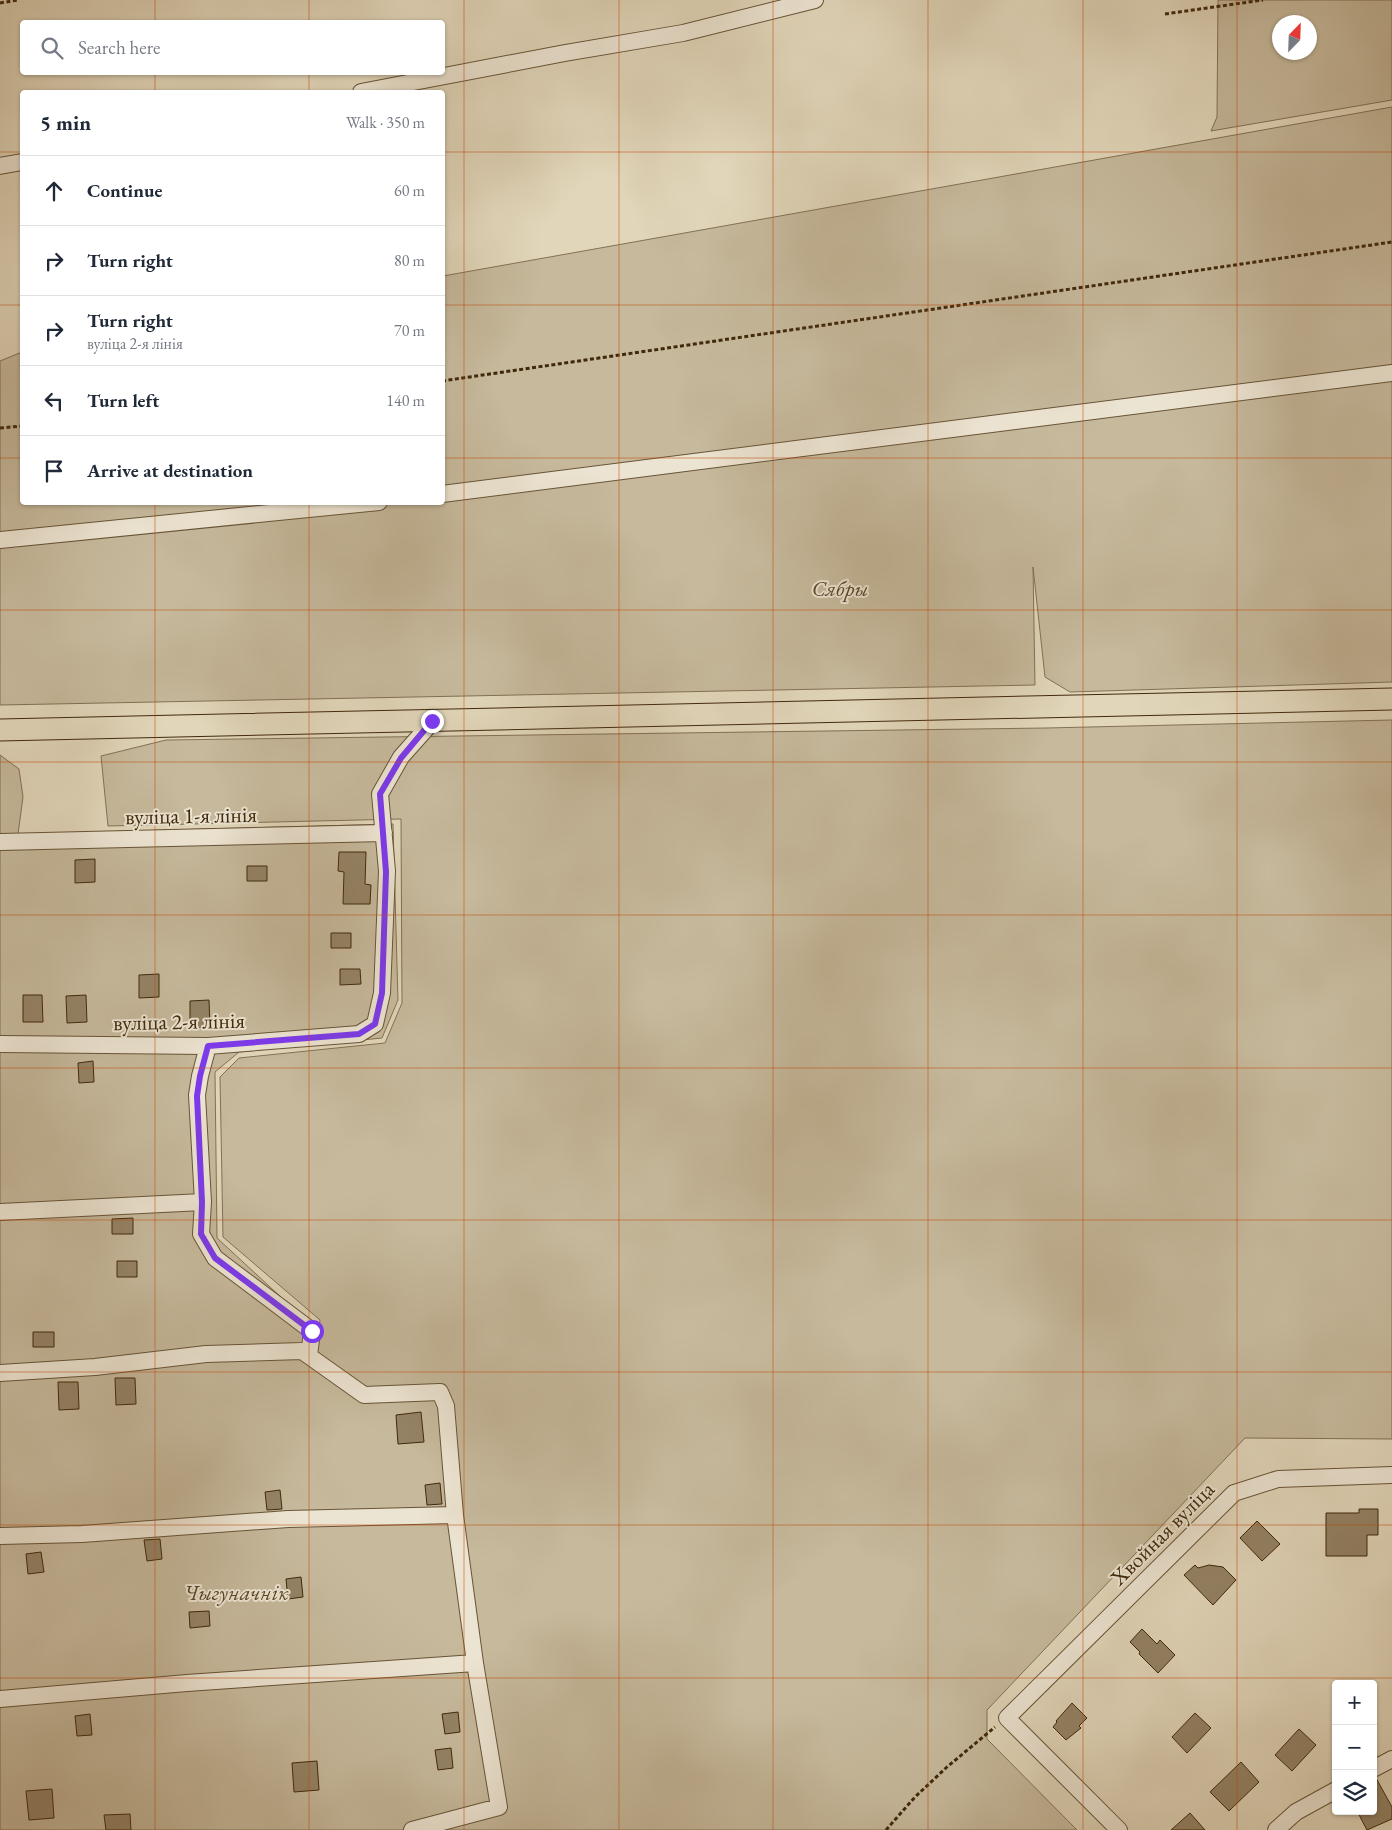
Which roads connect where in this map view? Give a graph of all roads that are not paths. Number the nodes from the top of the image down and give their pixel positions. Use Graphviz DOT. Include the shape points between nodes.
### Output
graph roads {
  1 [pos="815,0"];
  2 [pos="371,90"];
  3 [pos="20,162"];
  4 [pos="0,166"];
  5 [pos="1392,373"];
  6 [pos="445,494"];
  7 [pos="349,505"];
  8 [pos="0,540"];
  9 [pos="1392,698"];
  10 [pos="432,721"];
  11 [pos="0,730"];
  12 [pos="384,833"];
  13 [pos="0,842"];
  14 [pos="0,1044"];
  15 [pos="208,1046"];
  16 [pos="202,1202"];
  17 [pos="0,1212"];
  18 [pos="309,1356"];
  19 [pos="0,1373"];
  20 [pos="1392,1475"];
  21 [pos="455,1514"];
  22 [pos="0,1536"];
  23 [pos="475,1664"];
  24 [pos="0,1699"];
  25 [pos="1392,1759"];
  26 [pos="1377,1767"];
  27 [pos="1332,1792"];
  28 [pos="412,1830"];
  29 [pos="1119,1830"];
  30 [pos="1276,1830"];
  1 -- 2 [label="street" via="683,34"];
  3 -- 4 [label="street"];
  5 -- 6 [label="street"];
  7 -- 8 [label="street"];
  9 -- 10 [label="main road"];
  10 -- 11 [label="main road"];
  10 -- 12 [label="street" via="401,758 380,794"];
  12 -- 13 [label="street, вуліца 1-я лінія"];
  12 -- 15 [label="street, вуліца 2-я лінія" via="382,993 375,1024 359,1034"];
  14 -- 15 [label="street, вуліца 2-я лінія"];
  15 -- 16 [label="street" via="197,1096"];
  16 -- 17 [label="street"];
  16 -- 18 [label="street" via="201,1234 215,1258 312,1331"];
  18 -- 19 [label="street" via="302,1351 253,1351 95,1368"];
  18 -- 21 [label="street" via="364,1395 440,1392 446,1406"];
  20 -- 29 [label="street, Хвойная вуліца" via="1278,1479 1234,1493 1007,1718"];
  21 -- 22 [label="street" via="288,1519 82,1534"];
  21 -- 23 [label="street"];
  23 -- 24 [label="street"];
  23 -- 28 [label="street" via="499,1807"];
  25 -- 26 [label="street"];
  27 -- 30 [label="street" via="1296,1812"];
}
